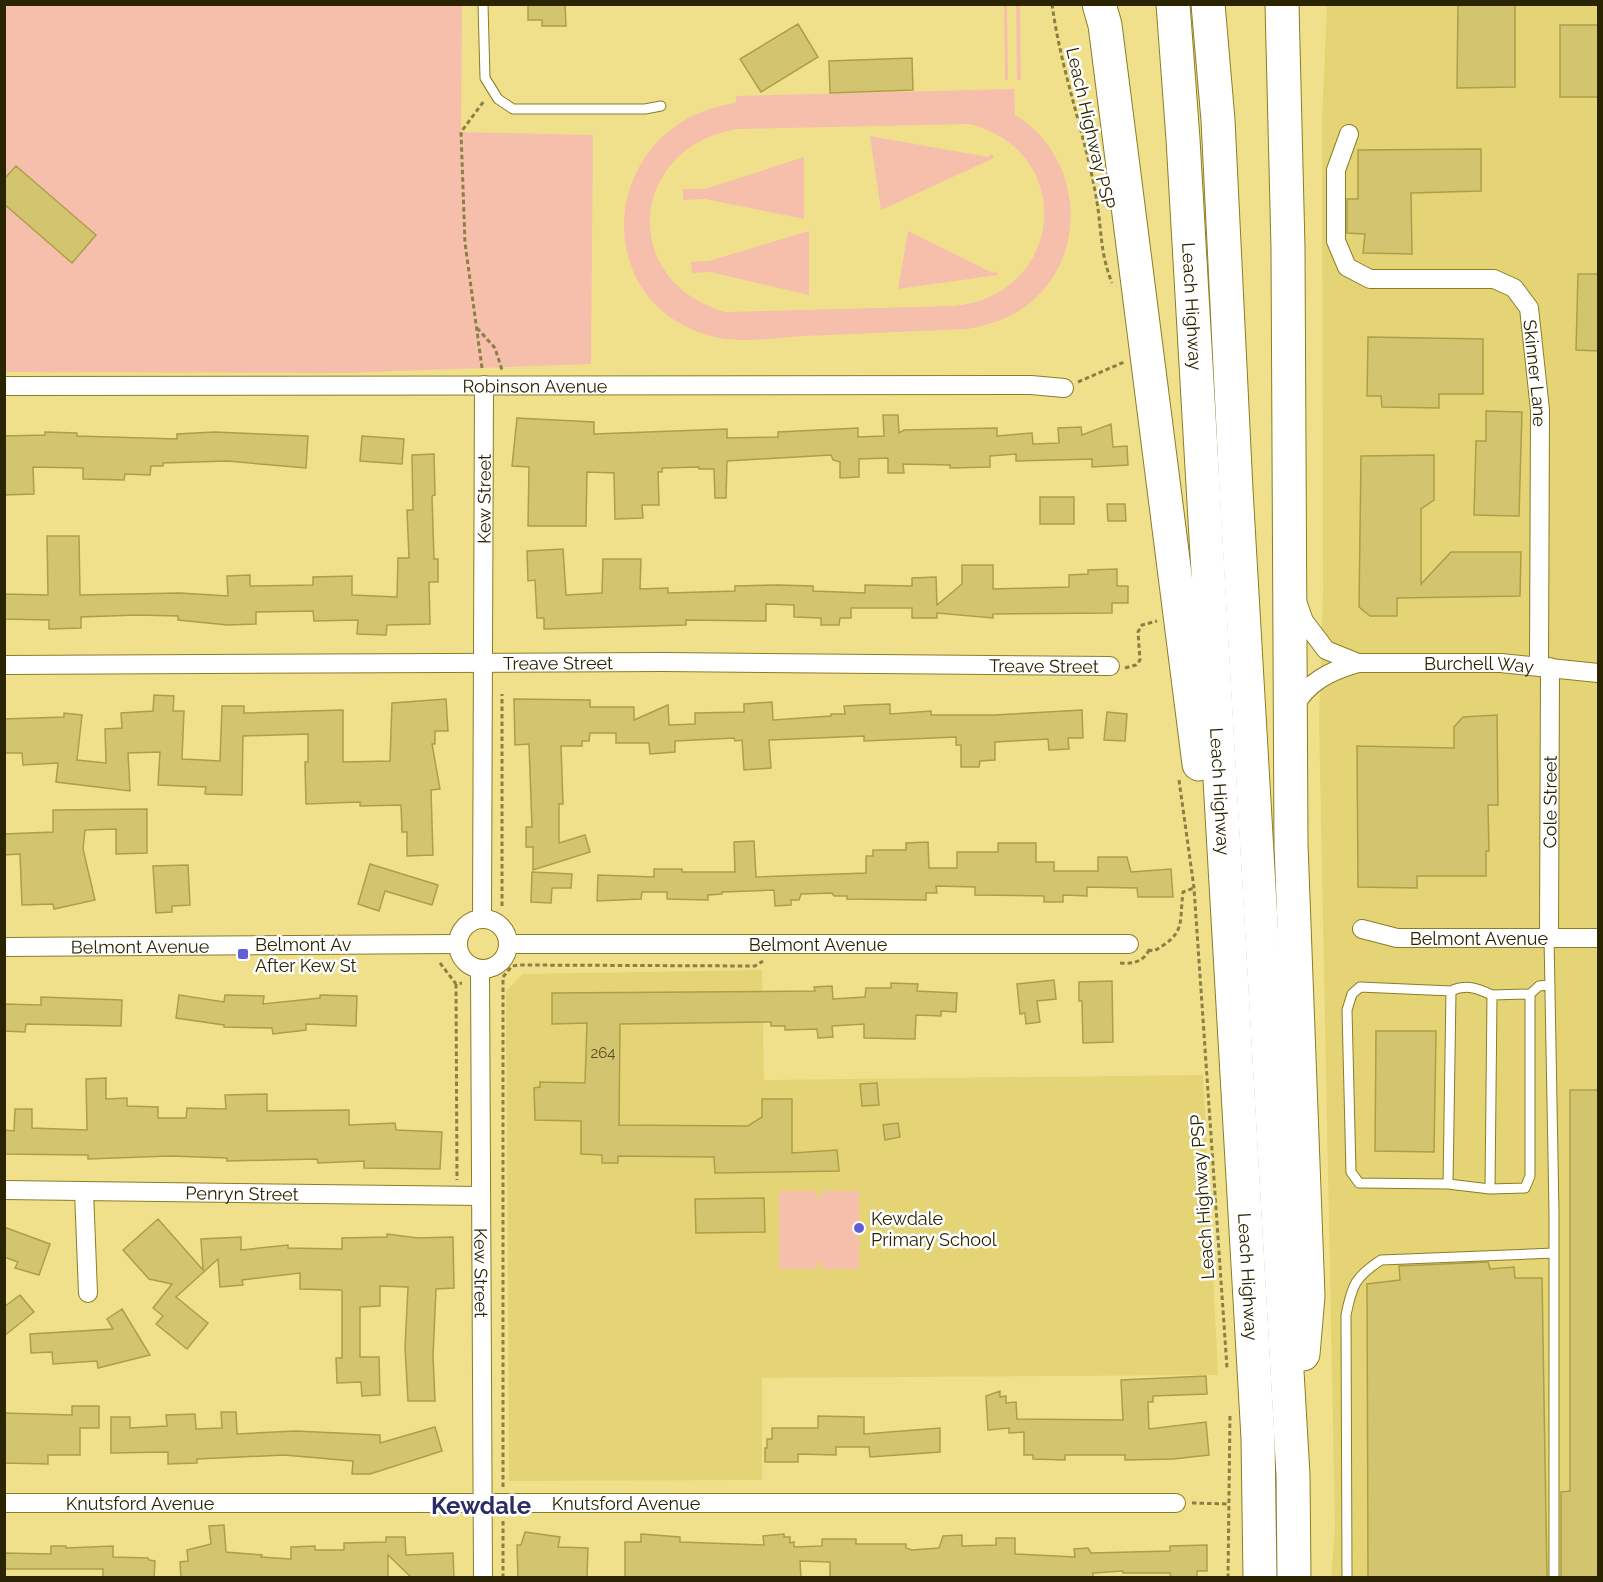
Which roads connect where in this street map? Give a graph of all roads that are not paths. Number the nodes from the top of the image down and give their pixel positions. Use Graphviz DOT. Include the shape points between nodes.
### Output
graph roads {
  1 [pos="483,4"];
  2 [pos="1173,4"];
  3 [pos="1209,4"];
  4 [pos="1278,6"];
  5 [pos="1105,11"];
  6 [pos="661,106"];
  7 [pos="1349,134"];
  8 [pos="484,385"];
  9 [pos="4,386"];
  10 [pos="1064,388"];
  11 [pos="1290,580"];
  12 [pos="483,663"];
  13 [pos="1358,663"];
  14 [pos="4,665"];
  15 [pos="1110,666"];
  16 [pos="1545,667"];
  17 [pos="1599,673"];
  18 [pos="1291,711"];
  19 [pos="482,919"];
  20 [pos="1362,929"];
  21 [pos="1549,938"];
  22 [pos="1599,938"];
  23 [pos="458,944"];
  24 [pos="508,944"];
  25 [pos="1129,944"];
  26 [pos="4,947"];
  27 [pos="480,969"];
  28 [pos="1550,985"];
  29 [pos="1451,991"];
  30 [pos="1530,994"];
  31 [pos="1492,995"];
  32 [pos="1234,1030"];
  33 [pos="1448,1184"];
  34 [pos="1490,1189"];
  35 [pos="4,1190"];
  36 [pos="84,1191"];
  37 [pos="481,1196"];
  38 [pos="1554,1253"];
  39 [pos="88,1293"];
  40 [pos="1293,1475"];
  41 [pos="4,1503"];
  42 [pos="483,1503"];
  43 [pos="1176,1503"];
  44 [pos="483,1578"];
  45 [pos="1260,1578"];
  46 [pos="1294,1578"];
  47 [pos="1347,1578"];
  48 [pos="1554,1578"];
  1 -- 6 [label="lane" via="485,78 498,99 513,109"];
  2 -- 32 [label="highway, Leach Highway"];
  3 -- 40 [label="highway, Leach Highway"];
  4 -- 11 [label="highway" via="1288,248"];
  5 -- 32 [label="highway"];
  7 -- 16 [label="street, Skinner Lane" via="1336,170 1336,241 1347,267 1370,279 1494,279 1514,288 1529,308 1540,410"];
  8 -- 9 [label="street, Robinson Avenue"];
  8 -- 10 [label="street, Robinson Avenue"];
  8 -- 12 [label="street, Kew Street"];
  11 -- 13 [label="street, Burchell Way" via="1304,621 1318,642 1335,656"];
  11 -- 18 [label="highway"];
  12 -- 14 [label="street, Treave Street"];
  12 -- 15 [label="street, Treave Street"];
  12 -- 19 [label="street, Kew Street"];
  13 -- 16 [label="street, Burchell Way" via="1501,663"];
  13 -- 18 [label="street, Burchell Way" via="1338,668 1314,682"];
  16 -- 17 [label="street, Burchell Way"];
  16 -- 21 [label="street, Cole Street"];
  18 -- 40 [label="highway" via="1291,845 1308,1296"];
  19 -- 23 [label="street" via="462,930"];
  19 -- 24 [label="street" via="497,923"];
  20 -- 21 [label="street, Belmont Avenue" via="1397,938"];
  21 -- 22 [label="street, Belmont Avenue"];
  21 -- 28 [label="lane"];
  23 -- 26 [label="street, Belmont Avenue"];
  23 -- 27 [label="street" via="466,963"];
  24 -- 25 [label="street, Belmont Avenue"];
  24 -- 27 [label="street" via="502,960"];
  27 -- 37 [label="street, Kew Street"];
  28 -- 30 [label="lane" via="1539,986"];
  28 -- 38 [label="lane"];
  29 -- 31 [label="lane" via="1461,986"];
  29 -- 33 [label="lane"];
  29 -- 33 [label="lane" via="1360,987 1352,994 1347,1010 1351,1172 1359,1183"];
  30 -- 31 [label="lane"];
  30 -- 34 [label="lane" via="1530,1176 1525,1188"];
  31 -- 34 [label="lane"];
  32 -- 45 [label="highway, Leach Highway" via="1258,1438"];
  33 -- 34 [label="lane"];
  35 -- 36 [label="street, Penryn Street"];
  36 -- 37 [label="street, Penryn Street"];
  36 -- 39 [label="street"];
  37 -- 42 [label="street, Kew Street"];
  38 -- 47 [label="lane" via="1381,1260 1361,1273 1351,1290 1346,1315"];
  38 -- 48 [label="lane"];
  40 -- 46 [label="highway, Leach Highway"];
  41 -- 42 [label="street, Knutsford Avenue"];
  42 -- 43 [label="street, Knutsford Avenue"];
  42 -- 44 [label="street, Kew Street"];
}
